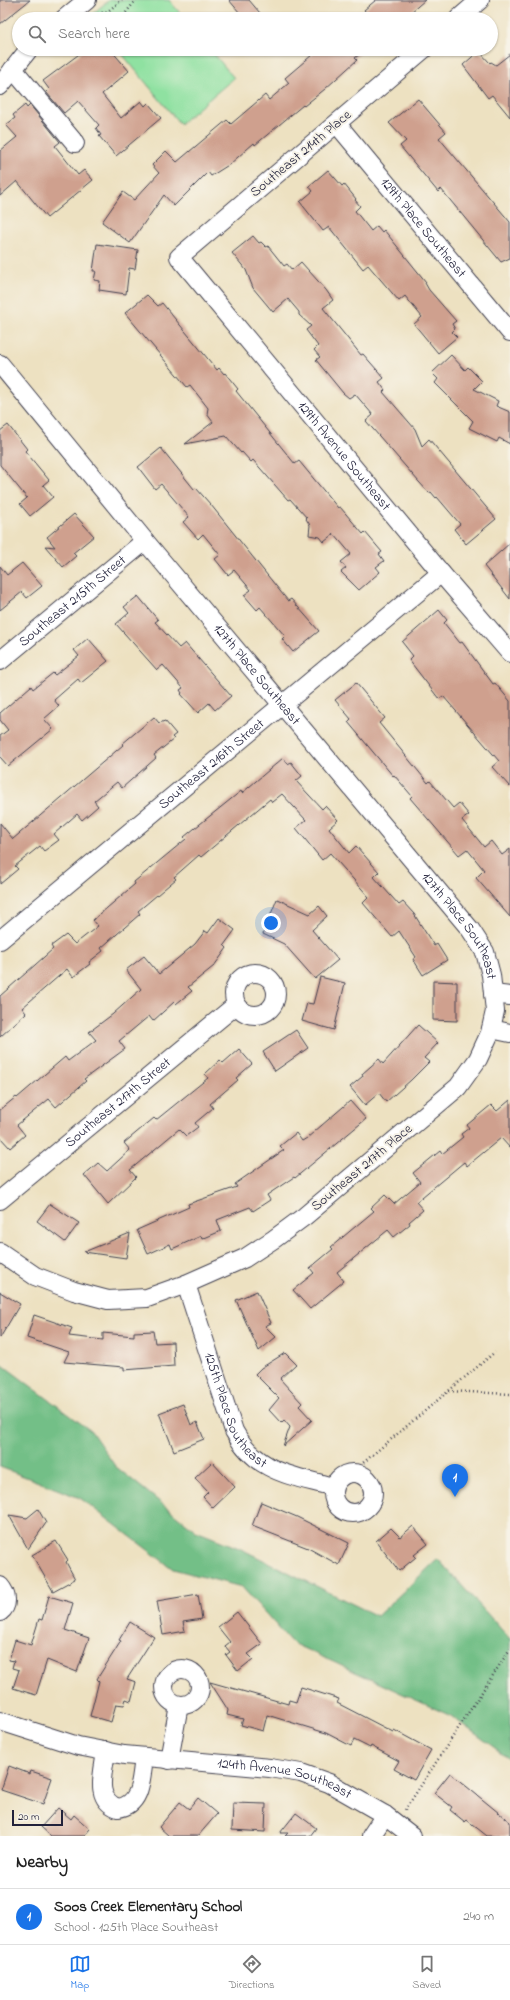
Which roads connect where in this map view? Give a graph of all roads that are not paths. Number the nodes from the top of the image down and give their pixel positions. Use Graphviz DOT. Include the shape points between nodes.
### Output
graph roads {
  1 [pos="87,0"];
  2 [pos="480,0"];
  3 [pos="72,12"];
  4 [pos="466,12"];
  5 [pos="23,56"];
  6 [pos="416,56"];
  7 [pos="13,69"];
  8 [pos="0,86"];
  9 [pos="337,124"];
  10 [pos="75,143"];
  11 [pos="178,257"];
  12 [pos="510,332"];
  13 [pos="3,374"];
  14 [pos="145,541"];
  15 [pos="440,573"];
  16 [pos="510,653"];
  17 [pos="0,661"];
  18 [pos="282,704"];
  19 [pos="0,940"];
  20 [pos="499,1000"];
  21 [pos="236,1005"];
  22 [pos="490,1030"];
  23 [pos="510,1033"];
  24 [pos="0,1200"];
  25 [pos="0,1252"];
  26 [pos="186,1284"];
  27 [pos="333,1487"];
  28 [pos="0,1586"];
  29 [pos="0,1612"];
  30 [pos="179,1705"];
  31 [pos="0,1722"];
  32 [pos="106,1752"];
  33 [pos="144,1757"];
  34 [pos="169,1760"];
  35 [pos="385,1815"];
  36 [pos="409,1833"];
  37 [pos="370,1836"];
  1 -- 3 [label="street"];
  2 -- 4 [label="street"];
  5 -- 7 [label="street"];
  6 -- 9 [label="street, Southeast 214th Place"];
  7 -- 8 [label="street"];
  7 -- 10 [label="street"];
  9 -- 11 [label="street, Southeast 214th Place"];
  9 -- 12 [label="street, 129th Place Southeast"];
  11 -- 15 [label="street, 129th Avenue Southeast"];
  13 -- 14 [label="street, 127th Place Southeast"];
  14 -- 17 [label="street, Southeast 215th Street"];
  14 -- 18 [label="street, 127th Place Southeast"];
  15 -- 16 [label="street, 129th Avenue Southeast"];
  15 -- 18 [label="street, Southeast 216th Street"];
  18 -- 19 [label="street, Southeast 216th Street"];
  18 -- 20 [label="street, 127th Place Southeast" via="470,930 484,952"];
  20 -- 22 [label="street, Southeast 217th Place"];
  21 -- 24 [label="street, Southeast 217th Street"];
  22 -- 23 [label="street"];
  22 -- 26 [label="street, Southeast 217th Place" via="478,1059 458,1087 305,1216 245,1258"];
  25 -- 26 [label="street, Southeast 217th Place" via="35,1276 74,1291 108,1300 147,1298"];
  26 -- 27 [label="street, 125th Place Southeast" via="234,1431 242,1446 263,1465"];
  27 -- 27 [label="street" via="343,1475 359,1474 366,1477 372,1488 372,1499 362,1512 347,1513 334,1503"];
  28 -- 29 [label="street" via="5,1592 6,1604"];
  30 -- 34 [label="street"];
  31 -- 32 [label="street, 124th Avenue Southeast"];
  32 -- 33 [label="street, 124th Avenue Southeast"];
  32 -- 33 [label="street" via="102,1794 105,1801 118,1808 131,1804 136,1798"];
  33 -- 34 [label="street, 124th Avenue Southeast"];
  34 -- 35 [label="street, 124th Avenue Southeast" via="301,1773 329,1783"];
  35 -- 36 [label="street, 124th Avenue Southeast"];
  35 -- 37 [label="street"];
}
